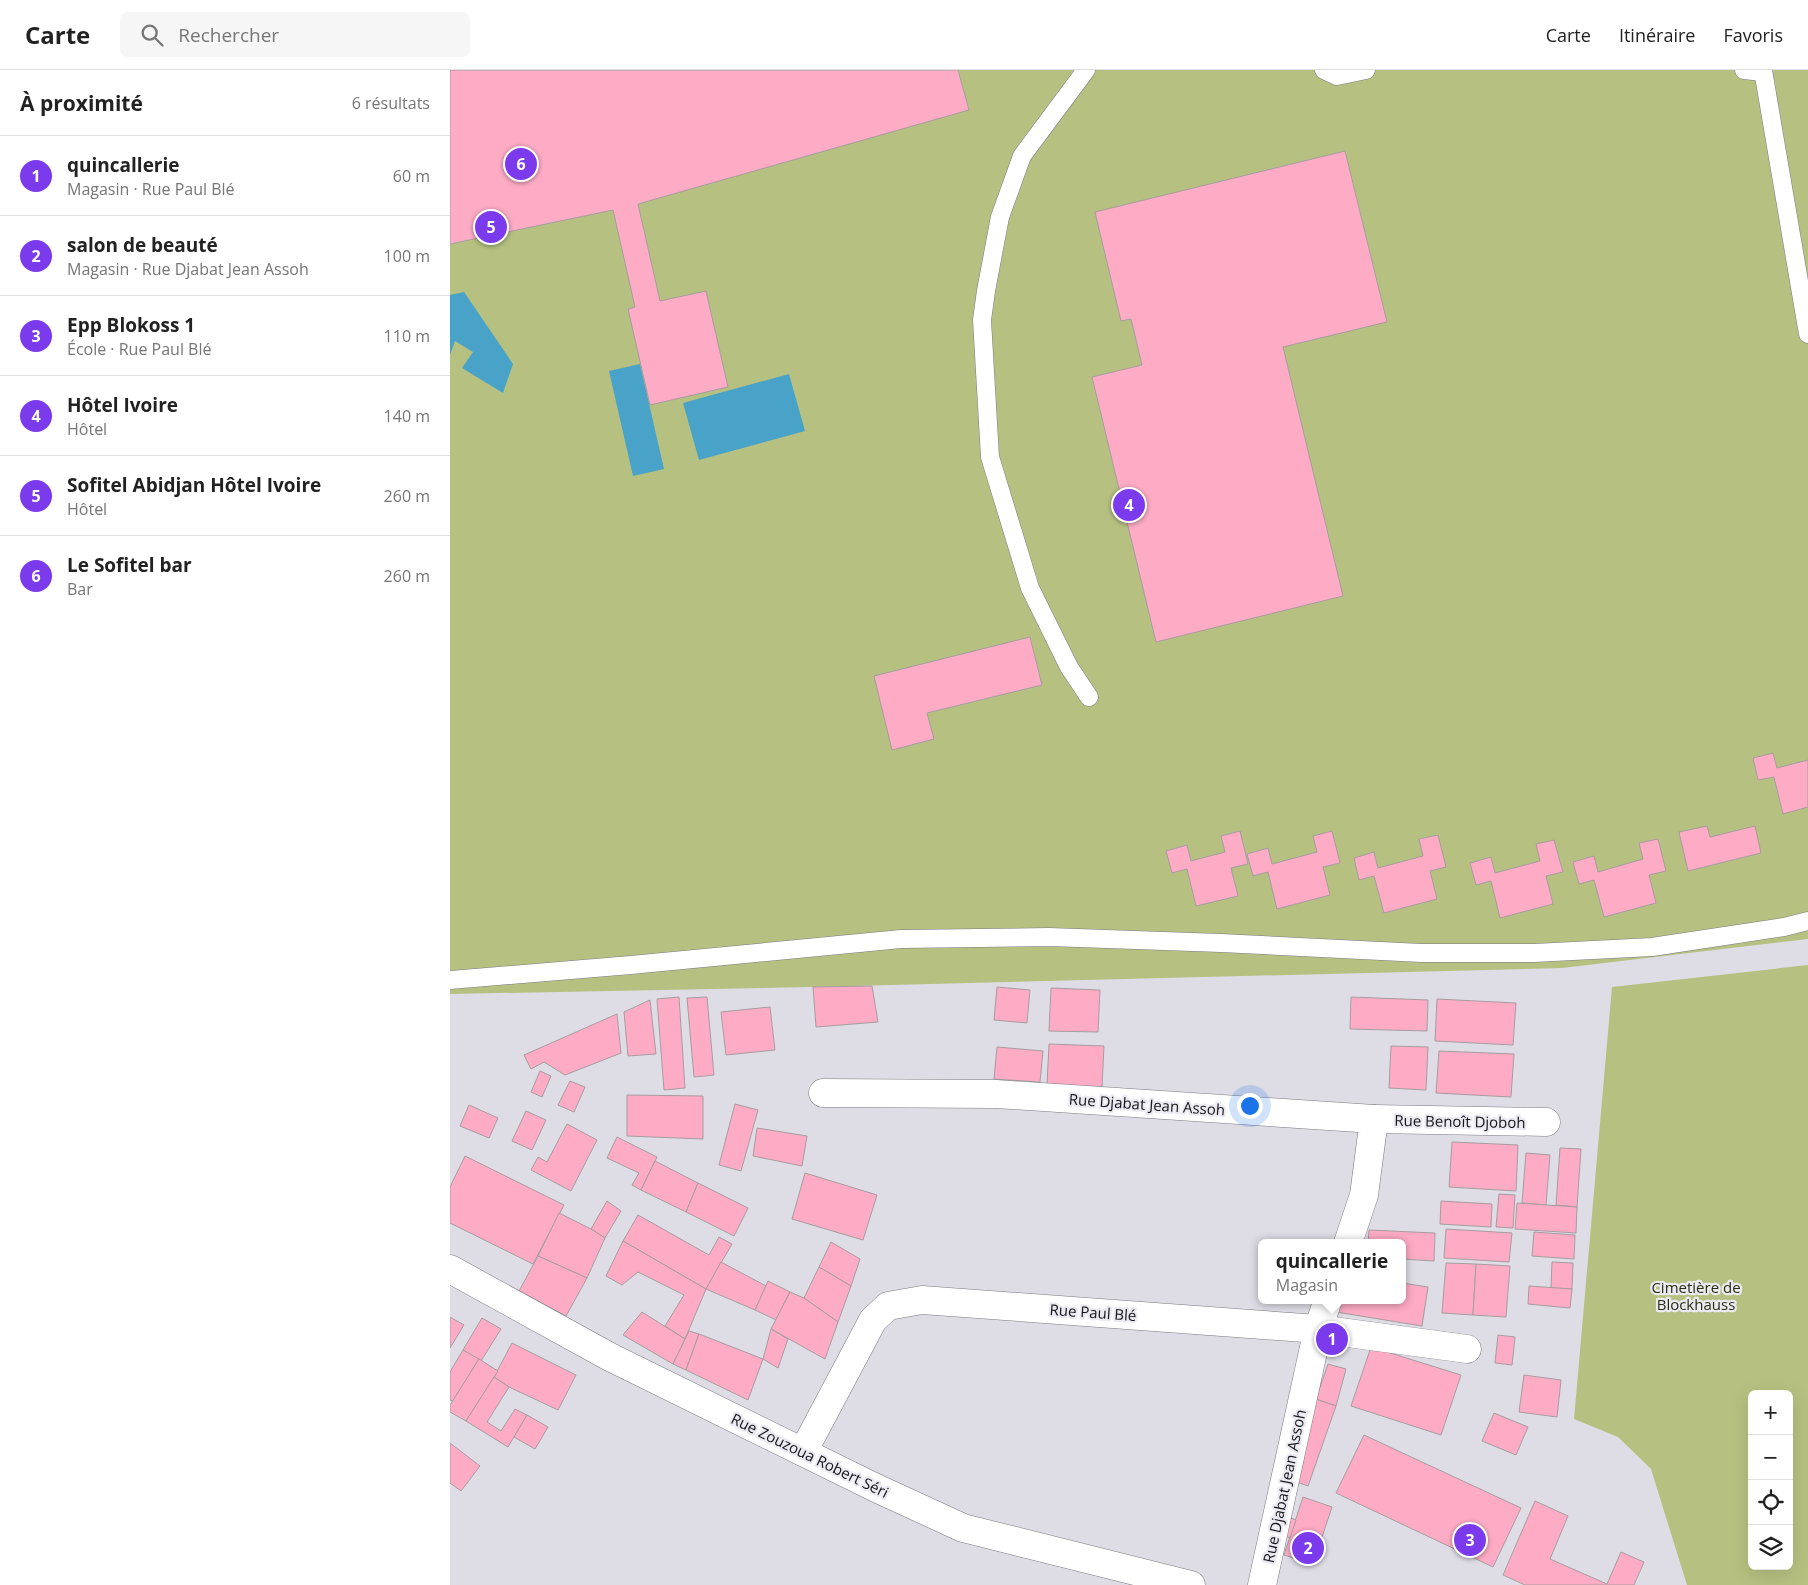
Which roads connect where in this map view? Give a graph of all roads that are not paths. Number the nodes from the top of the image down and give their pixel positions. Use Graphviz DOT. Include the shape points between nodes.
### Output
graph roads {
  1 [pos="1086,70"];
  2 [pos="1324,70"];
  3 [pos="1366,70"];
  4 [pos="1744,70"];
  5 [pos="1763,71"];
  6 [pos="1808,334"];
  7 [pos="1090,697"];
  8 [pos="1808,920"];
  9 [pos="450,980"];
  10 [pos="823,1093"];
  11 [pos="1374,1119"];
  12 [pos="1546,1122"];
  13 [pos="1349,1239"];
  14 [pos="450,1269"];
  15 [pos="1327,1304"];
  16 [pos="1318,1329"];
  17 [pos="1467,1350"];
  18 [pos="803,1452"];
  19 [pos="1192,1585"];
  20 [pos="1262,1585"];
  1 -- 7 [label="lane" via="1022,156 1000,217 982,320 990,457 1030,588 1069,667"];
  2 -- 3 [label="lane" via="1337,76"];
  4 -- 5 [label="lane"];
  5 -- 6 [label="lane"];
  8 -- 9 [label="lane" via="1784,927 1652,947 1534,952 1421,953 1049,937 901,939"];
  10 -- 11 [label="street, Rue Djabat Jean Assoh" via="996,1094"];
  11 -- 12 [label="street, Rue Benoît Djoboh"];
  11 -- 13 [label="street" via="1364,1195"];
  14 -- 18 [label="street, Rue Zouzoua Robert Séri" via="610,1357"];
  15 -- 16 [label="street, Rue Djabat Jean Assoh"];
  16 -- 17 [label="street, Rue Paul Blé"];
  16 -- 18 [label="street, Rue Paul Blé" via="922,1300 888,1306 873,1320"];
  16 -- 20 [label="street, Rue Djabat Jean Assoh"];
  18 -- 19 [label="street, Rue Zouzoua Robert Séri" via="963,1528"];
}
